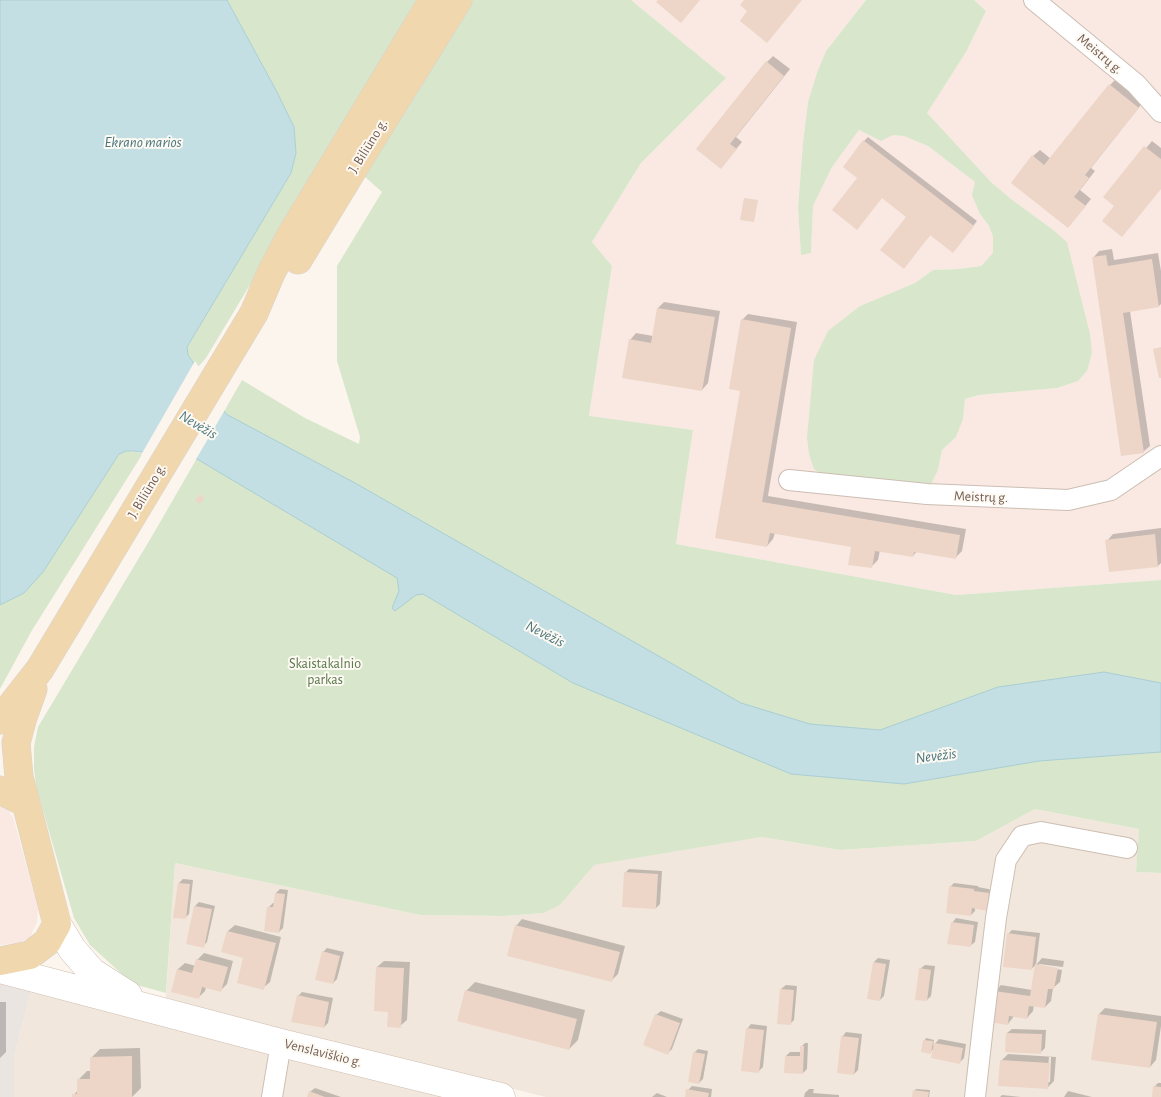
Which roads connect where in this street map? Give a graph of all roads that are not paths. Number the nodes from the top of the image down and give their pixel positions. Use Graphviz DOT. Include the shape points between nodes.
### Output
graph roads {
  1 [pos="433,0"];
  2 [pos="458,0"];
  3 [pos="1034,0"];
  4 [pos="1161,112"];
  5 [pos="254,313"];
  6 [pos="1161,456"];
  7 [pos="790,480"];
  8 [pos="40,669"];
  9 [pos="0,720"];
  10 [pos="0,790"];
  11 [pos="26,803"];
  12 [pos="1128,848"];
  13 [pos="57,924"];
  14 [pos="0,961"];
  15 [pos="0,969"];
  16 [pos="146,1007"];
  17 [pos="281,1043"];
  18 [pos="272,1097"];
  19 [pos="502,1097"];
  20 [pos="976,1097"];
  1 -- 5 [label="main road, J. Biliūno g." via="291,235"];
  2 -- 5 [label="main road, J. Biliūno g." via="287,279"];
  3 -- 4 [label="street, Meistrų g." via="1136,84"];
  5 -- 8 [label="main road, J. Biliūno g."];
  6 -- 7 [label="street, Meistrų g." via="1111,490 1068,500 926,494"];
  8 -- 9 [label="main road, J. Biliūno g."];
  8 -- 11 [label="main road, J. Biliūno g." via="16,743 19,777"];
  10 -- 11 [label="main road"];
  11 -- 13 [label="main road, J. Biliūno g."];
  12 -- 20 [label="street" via="1041,832 1022,836 1006,860 996,918"];
  13 -- 14 [label="main road" via="47,942 30,955"];
  13 -- 16 [label="main road, Venslaviškio g." via="72,949 92,972"];
  15 -- 16 [label="main road, Venslaviškio g."];
  16 -- 17 [label="main road, Venslaviškio g."];
  17 -- 18 [label="street"];
  17 -- 19 [label="main road, Venslaviškio g."];
}
